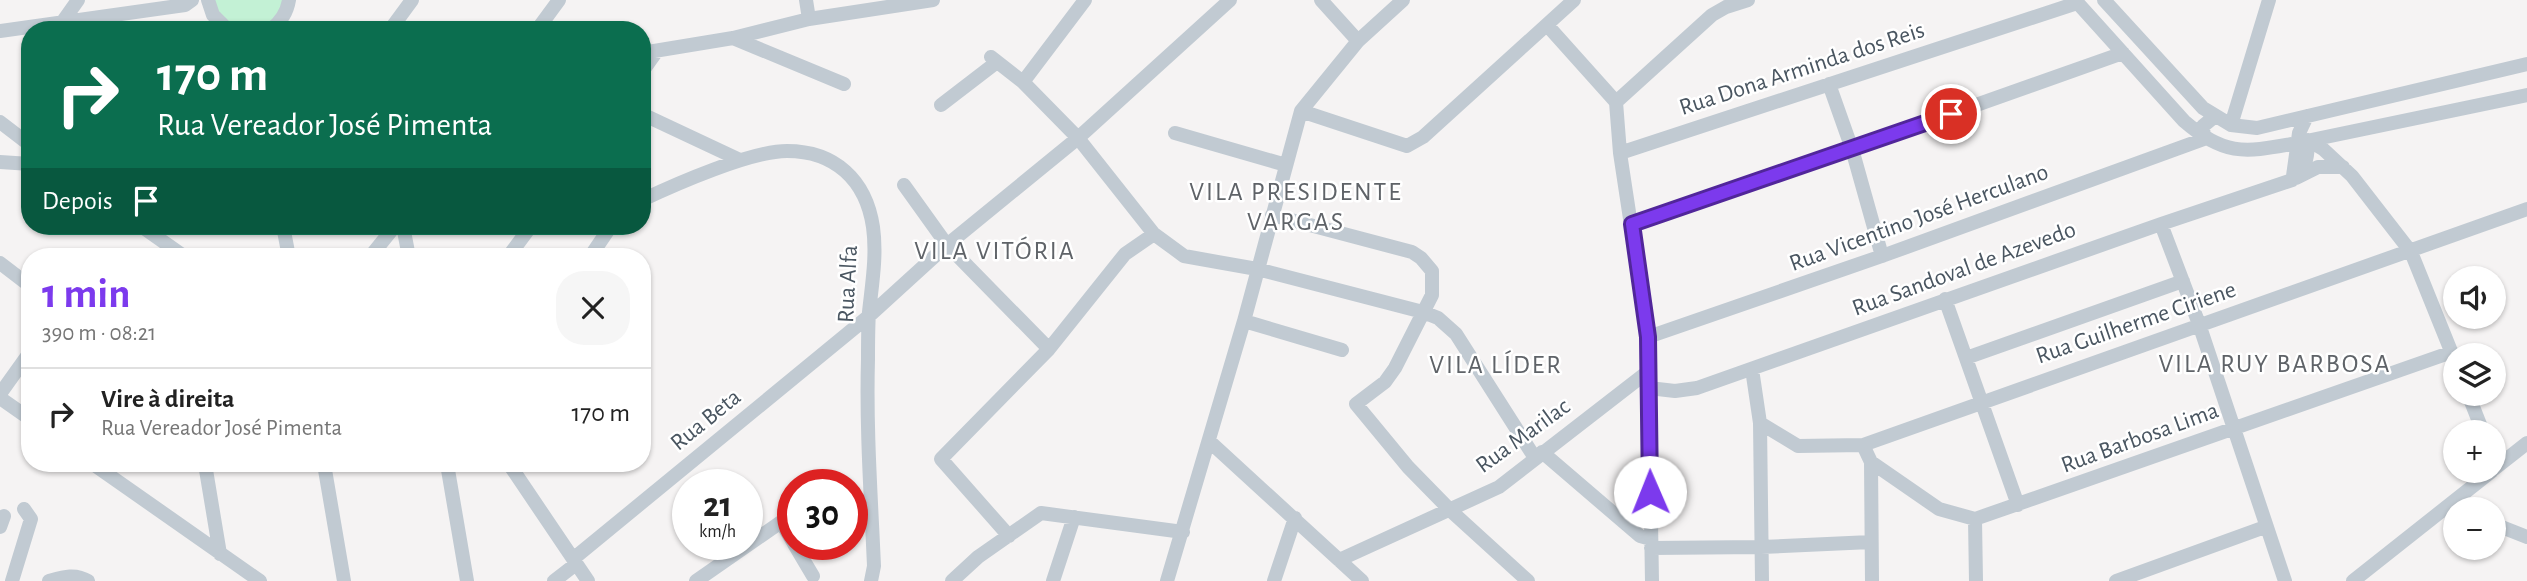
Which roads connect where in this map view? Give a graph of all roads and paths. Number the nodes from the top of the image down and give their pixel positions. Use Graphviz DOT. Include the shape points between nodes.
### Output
graph roads {
  1 [pos="78,0"];
  2 [pos="208,0"];
  3 [pos="412,0"];
  4 [pos="559,0"];
  5 [pos="806,0"];
  6 [pos="933,0"];
  7 [pos="1085,0"];
  8 [pos="1230,0"];
  9 [pos="1321,0"];
  10 [pos="1403,0"];
  11 [pos="1574,0"];
  12 [pos="1748,0"];
  13 [pos="2104,0"];
  14 [pos="2269,0"];
  15 [pos="290,1"];
  16 [pos="2076,1"];
  17 [pos="189,3"];
  18 [pos="213,15"];
  19 [pos="809,19"];
  20 [pos="67,21"];
  21 [pos="95,21"];
  22 [pos="219,21"];
  23 [pos="280,21"];
  24 [pos="397,21"];
  25 [pos="544,21"];
  26 [pos="1547,25"];
  27 [pos="21,30"];
  28 [pos="0,31"];
  29 [pos="733,38"];
  30 [pos="1358,41"];
  31 [pos="651,52"];
  32 [pos="2123,53"];
  33 [pos="2527,64"];
  34 [pos="1023,82"];
  35 [pos="844,84"];
  36 [pos="1829,84"];
  37 [pos="2527,95"];
  38 [pos="1616,102"];
  39 [pos="941,105"];
  40 [pos="1301,111"];
  41 [pos="2306,116"];
  42 [pos="2214,117"];
  43 [pos="651,118"];
  44 [pos="0,122"];
  45 [pos="2231,125"];
  46 [pos="1175,133"];
  47 [pos="21,138"];
  48 [pos="1078,138"];
  49 [pos="2204,139"];
  50 [pos="2304,141"];
  51 [pos="1853,149"];
  52 [pos="1620,153"];
  53 [pos="740,160"];
  54 [pos="0,162"];
  55 [pos="21,163"];
  56 [pos="1286,165"];
  57 [pos="2343,167"];
  58 [pos="2292,180"];
  59 [pos="904,185"];
  60 [pos="651,196"];
  61 [pos="2527,209"];
  62 [pos="1272,215"];
  63 [pos="1632,224"];
  64 [pos="2161,224"];
  65 [pos="1153,234"];
  66 [pos="151,235"];
  67 [pos="947,245"];
  68 [pos="166,248"];
  69 [pos="2411,252"];
  70 [pos="1882,256"];
  71 [pos="0,263"];
  72 [pos="1257,269"];
  73 [pos="21,279"];
  74 [pos="2183,282"];
  75 [pos="1945,299"];
  76 [pos="1423,312"];
  77 [pos="869,316"];
  78 [pos="1244,321"];
  79 [pos="2199,324"];
  80 [pos="1648,337"];
  81 [pos="2447,343"];
  82 [pos="1049,349"];
  83 [pos="1342,350"];
  84 [pos="1966,358"];
  85 [pos="2443,360"];
  86 [pos="21,365"];
  87 [pos="1752,369"];
  88 [pos="1650,370"];
  89 [pos="1649,388"];
  90 [pos="0,396"];
  91 [pos="1982,402"];
  92 [pos="21,412"];
  93 [pos="1760,423"];
  94 [pos="2234,429"];
  95 [pos="1209,441"];
  96 [pos="2527,443"];
  97 [pos="1863,445"];
  98 [pos="1539,455"];
  99 [pos="2506,458"];
  100 [pos="1871,462"];
  101 [pos="104,472"];
  102 [pos="206,472"];
  103 [pos="325,472"];
  104 [pos="448,472"];
  105 [pos="514,472"];
  106 [pos="2477,483"];
  107 [pos="2464,497"];
  108 [pos="2018,505"];
  109 [pos="24,509"];
  110 [pos="1450,510"];
  111 [pos="2443,515"];
  112 [pos="1074,517"];
  113 [pos="1295,518"];
  114 [pos="1975,519"];
  115 [pos="777,525"];
  116 [pos="2266,527"];
  117 [pos="2506,529"];
  118 [pos="1183,532"];
  119 [pos="1009,536"];
  120 [pos="2527,537"];
  121 [pos="1871,542"];
  122 [pos="1651,544"];
  123 [pos="1761,547"];
  124 [pos="220,554"];
  125 [pos="803,560"];
  126 [pos="1339,560"];
  127 [pos="574,561"];
  128 [pos="813,576"];
  129 [pos="12,581"];
  130 [pos="49,581"];
  131 [pos="88,581"];
  132 [pos="260,581"];
  133 [pos="344,581"];
  134 [pos="467,581"];
  135 [pos="554,581"];
  136 [pos="588,581"];
  137 [pos="696,581"];
  138 [pos="872,581"];
  139 [pos="952,581"];
  140 [pos="1053,581"];
  141 [pos="1167,581"];
  142 [pos="1273,581"];
  143 [pos="1362,581"];
  144 [pos="1528,581"];
  145 [pos="1652,581"];
  146 [pos="1762,581"];
  147 [pos="1872,581"];
  148 [pos="1976,581"];
  149 [pos="2116,581"];
  150 [pos="2285,581"];
  151 [pos="2353,581"];
  1 -- 20 [label="street"];
  2 -- 18 [label="street"];
  3 -- 24 [label="street"];
  4 -- 25 [label="street"];
  5 -- 19 [label="street"];
  6 -- 19 [label="street"];
  7 -- 34 [label="street"];
  8 -- 48 [label="street, Rua Beta"];
  9 -- 30 [label="street"];
  10 -- 30 [label="street"];
  11 -- 26 [label="street"];
  12 -- 38 [label="street" via="1712,15"];
  13 -- 42 [label="street"];
  14 -- 45 [label="street"];
  15 -- 23 [label="street"];
  16 -- 32 [label="street"];
  16 -- 36 [label="street, Rua Dona Arminda dos Reis"];
  17 -- 18 [label="street"];
  17 -- 21 [label="street"];
  18 -- 22 [label="street"];
  19 -- 29 [label="street"];
  26 -- 38 [label="street"];
  26 -- 40 [label="street" via="1423,137 1407,146"];
  27 -- 28 [label="street"];
  29 -- 31 [label="street"];
  29 -- 35 [label="street"];
  30 -- 40 [label="street"];
  32 -- 49 [label="street"];
  32 -- 51 [label="street"];
  33 -- 41 [label="street"];
  34 -- 39 [label="street" via="994,59"];
  34 -- 48 [label="street"];
  36 -- 51 [label="street"];
  36 -- 52 [label="street, Rua Dona Arminda dos Reis"];
  37 -- 50 [label="street"];
  38 -- 52 [label="street"];
  40 -- 56 [label="street"];
  41 -- 45 [label="street" via="2258,128"];
  41 -- 50 [label="street" via="2299,133"];
  42 -- 45 [label="street"];
  42 -- 49 [label="street" via="2203,126"];
  43 -- 53 [label="street"];
  44 -- 47 [label="street"];
  46 -- 56 [label="street"];
  48 -- 65 [label="street"];
  48 -- 67 [label="street, Rua Beta"];
  49 -- 50 [label="street" via="2235,150"];
  49 -- 70 [label="street, Rua Vicentino José Herculano"];
  50 -- 57 [label="street"];
  50 -- 58 [label="street"];
  51 -- 63 [label="street"];
  51 -- 70 [label="street"];
  52 -- 63 [label="street"];
  53 -- 60 [label="street, Rua Alfa"];
  53 -- 77 [label="street, Rua Alfa" via="784,151 808,153 853,177 869,207 873,228"];
  54 -- 55 [label="street"];
  56 -- 62 [label="street"];
  57 -- 58 [label="street, Rua Sandoval de Azevedo" via="2318,167"];
  57 -- 69 [label="street"];
  58 -- 64 [label="street, Rua Sandoval de Azevedo"];
  59 -- 67 [label="street"];
  61 -- 69 [label="street, Rua Guilherme Ciriene"];
  62 -- 72 [label="street"];
  62 -- 76 [label="street" via="1412,252 1432,271 1432,295"];
  63 -- 80 [label="street"];
  64 -- 74 [label="street"];
  64 -- 75 [label="street, Rua Sandoval de Azevedo"];
  65 -- 72 [label="street" via="1184,256"];
  65 -- 82 [label="street" via="1125,254"];
  66 -- 68 [label="street"];
  67 -- 77 [label="street, Rua Beta"];
  67 -- 82 [label="street"];
  69 -- 79 [label="street, Rua Guilherme Ciriene"];
  69 -- 81 [label="street"];
  70 -- 80 [label="street, Rua Vicentino José Herculano"];
  71 -- 73 [label="street"];
  72 -- 76 [label="street"];
  72 -- 78 [label="street"];
  74 -- 79 [label="street"];
  74 -- 84 [label="street"];
  75 -- 84 [label="street"];
  75 -- 87 [label="street, Rua Sandoval de Azevedo"];
  76 -- 98 [label="street" via="1456,334"];
  76 -- 110 [label="street" via="1385,382 1356,404"];
  77 -- 127 [label="street, Rua Beta"];
  77 -- 138 [label="street, Rua Alfa"];
  78 -- 83 [label="street"];
  78 -- 95 [label="street"];
  79 -- 91 [label="street, Rua Guilherme Ciriene"];
  79 -- 94 [label="street"];
  80 -- 88 [label="street"];
  82 -- 119 [label="street" via="941,458"];
  84 -- 91 [label="street"];
  85 -- 94 [label="street, Rua Barbosa Lima"];
  86 -- 90 [label="street"];
  87 -- 89 [label="street, Rua Sandoval de Azevedo" via="1698,388"];
  87 -- 93 [label="street"];
  88 -- 89 [label="street"];
  88 -- 98 [label="street, Rua Marilac"];
  89 -- 122 [label="street"];
  90 -- 92 [label="street"];
  91 -- 97 [label="street, Rua Guilherme Ciriene"];
  91 -- 108 [label="street"];
  93 -- 97 [label="street, Rua Guilherme Ciriene" via="1798,446"];
  93 -- 123 [label="street"];
  94 -- 108 [label="street, Rua Barbosa Lima"];
  94 -- 116 [label="street"];
  95 -- 113 [label="street"];
  95 -- 118 [label="street"];
  96 -- 99 [label="street"];
  97 -- 100 [label="street"];
  98 -- 110 [label="street, Rua Marilac" via="1499,487"];
  98 -- 122 [label="street"];
  100 -- 114 [label="street" via="1939,509"];
  100 -- 121 [label="street"];
  101 -- 124 [label="street"];
  102 -- 124 [label="street"];
  103 -- 133 [label="street"];
  104 -- 134 [label="street"];
  105 -- 127 [label="street"];
  106 -- 107 [label="street"];
  108 -- 114 [label="street, Rua Barbosa Lima"];
  109 -- 129 [label="street" via="31,519"];
  110 -- 126 [label="street, Rua Marilac"];
  110 -- 144 [label="street"];
  111 -- 151 [label="street"];
  112 -- 118 [label="street"];
  112 -- 119 [label="street" via="1041,513"];
  112 -- 140 [label="street"];
  113 -- 126 [label="street"];
  113 -- 142 [label="street"];
  114 -- 148 [label="street"];
  115 -- 137 [label="street"];
  116 -- 149 [label="street"];
  116 -- 150 [label="street"];
  117 -- 120 [label="street"];
  118 -- 141 [label="street"];
  119 -- 139 [label="street"];
  121 -- 123 [label="street"];
  121 -- 147 [label="street"];
  122 -- 123 [label="street"];
  122 -- 145 [label="street"];
  123 -- 146 [label="street"];
  124 -- 132 [label="street"];
  125 -- 128 [label="street"];
  126 -- 143 [label="street"];
  127 -- 135 [label="street, Rua Beta"];
  127 -- 136 [label="street"];
  130 -- 131 [label="street" via="69,576"];
}
